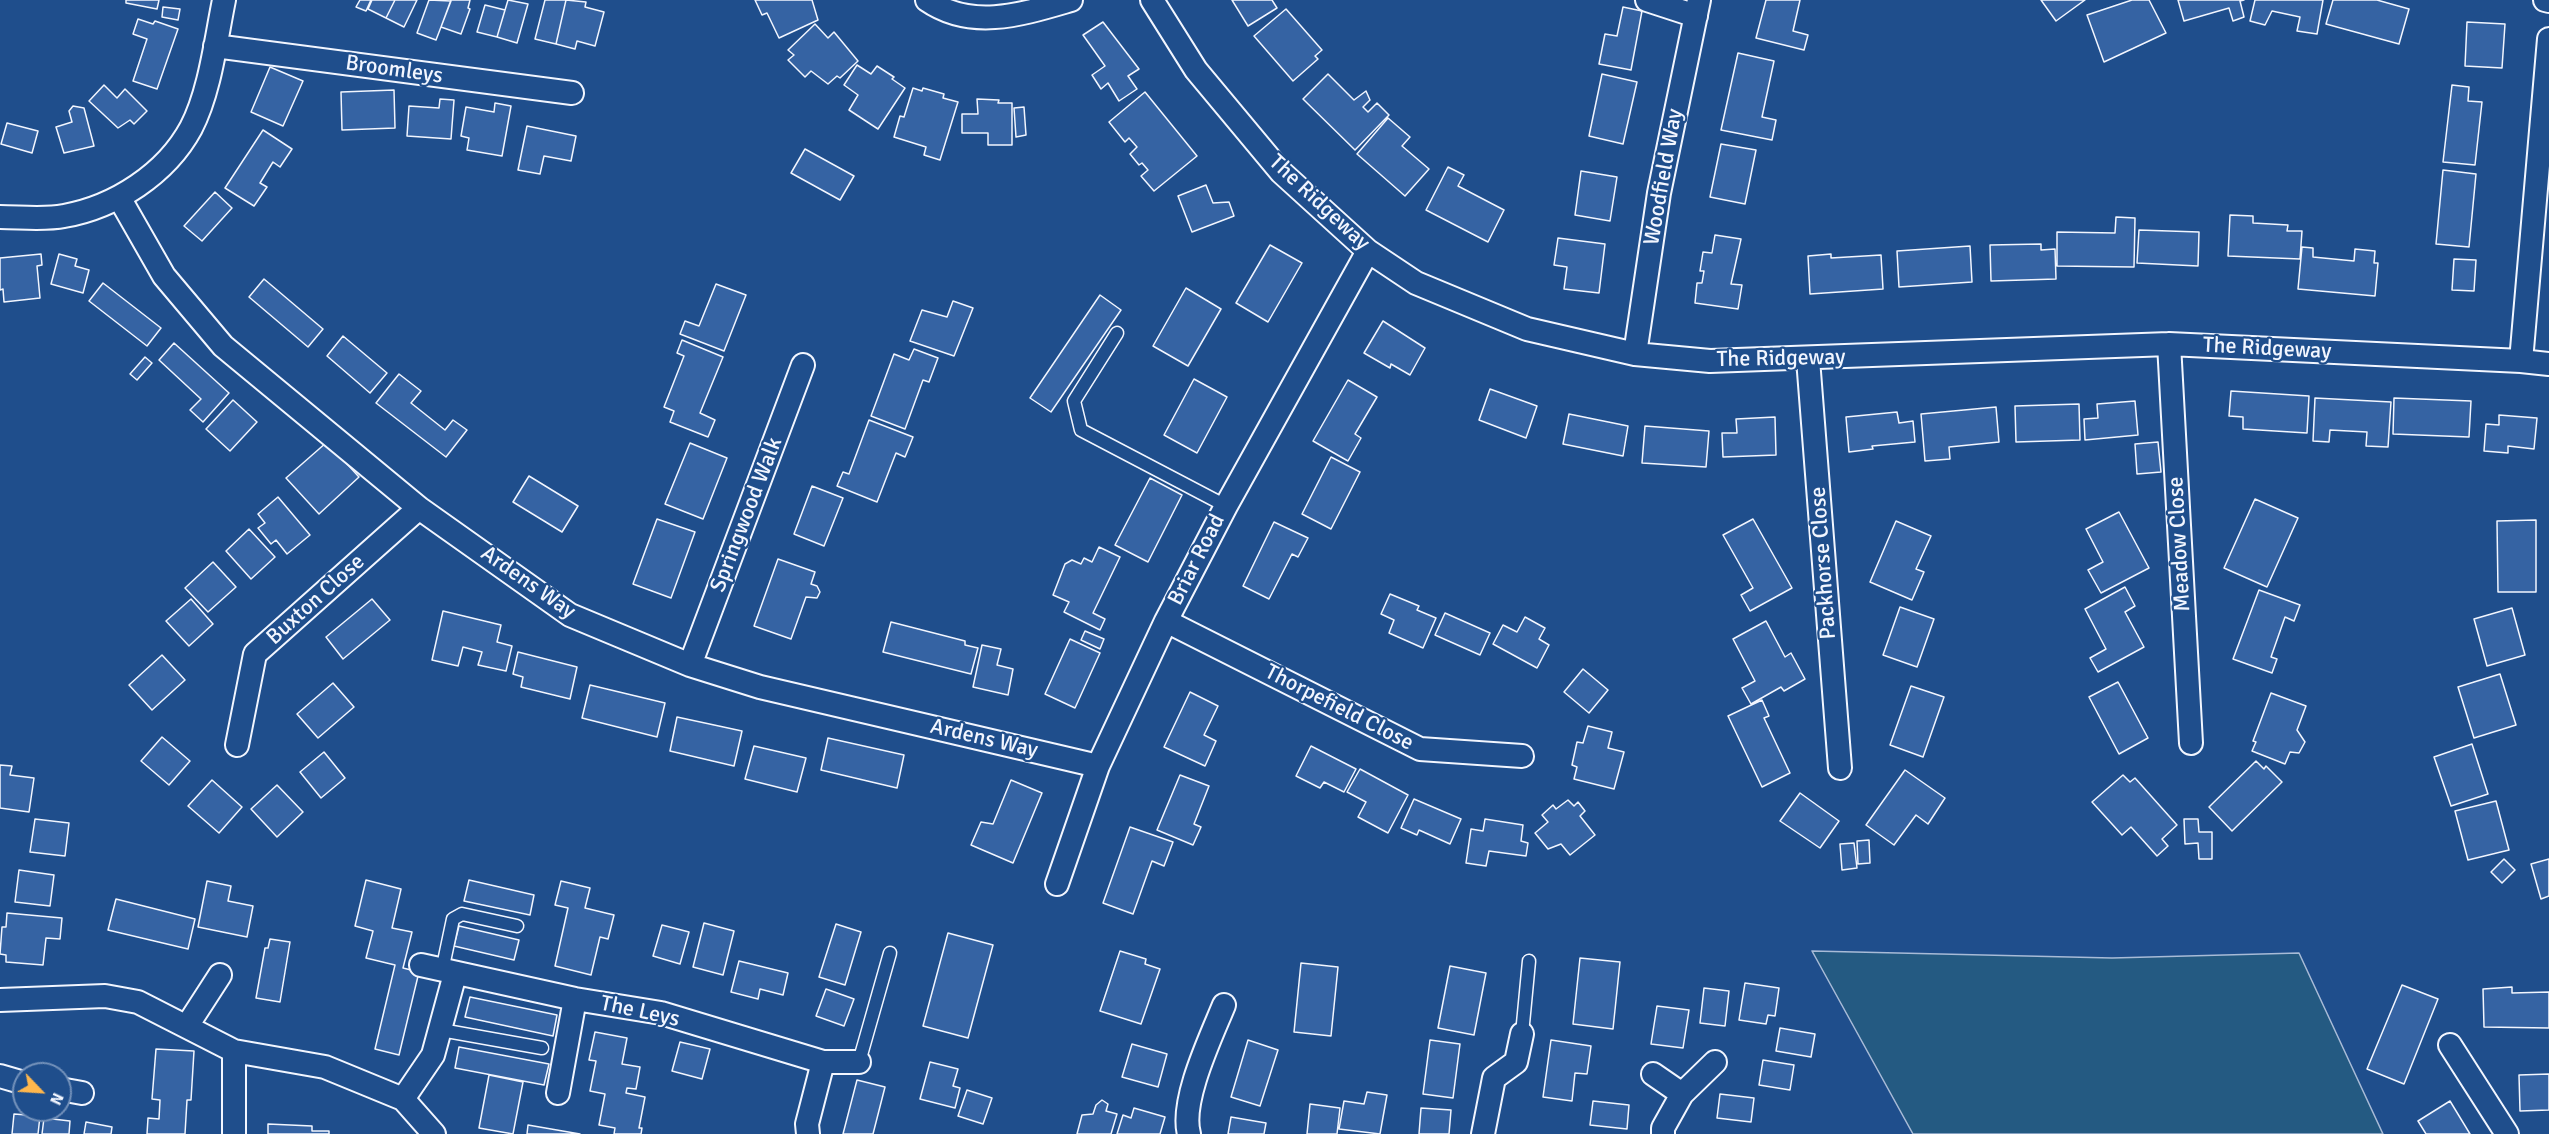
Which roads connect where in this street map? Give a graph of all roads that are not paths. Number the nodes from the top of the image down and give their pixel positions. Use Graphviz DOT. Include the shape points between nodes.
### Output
graph roads {
  1 [pos="224,0"];
  2 [pos="927,0"];
  3 [pos="1071,0"];
  4 [pos="1152,0"];
  5 [pos="1647,0"];
  6 [pos="1697,8"];
  7 [pos="2549,39"];
  8 [pos="215,46"];
  9 [pos="572,93"];
  10 [pos="120,199"];
  11 [pos="0,217"];
  12 [pos="1368,251"];
  13 [pos="1118,333"];
  14 [pos="2169,345"];
  15 [pos="1635,354"];
  16 [pos="1808,359"];
  17 [pos="2521,361"];
  18 [pos="2549,364"];
  19 [pos="803,365"];
  20 [pos="1226,506"];
  21 [pos="419,508"];
  22 [pos="1166,621"];
  23 [pos="690,665"];
  24 [pos="2191,743"];
  25 [pos="237,745"];
  26 [pos="1522,756"];
  27 [pos="1098,766"];
  28 [pos="1840,768"];
  29 [pos="1057,884"];
  30 [pos="517,926"];
  31 [pos="890,953"];
  32 [pos="1529,961"];
  33 [pos="439,970"];
  34 [pos="220,975"];
  35 [pos="575,999"];
  36 [pos="0,1000"];
  37 [pos="1224,1005"];
  38 [pos="187,1026"];
  39 [pos="441,1030"];
  40 [pos="1522,1034"];
  41 [pos="2450,1045"];
  42 [pos="542,1048"];
  43 [pos="234,1051"];
  44 [pos="822,1062"];
  45 [pos="859,1062"];
  46 [pos="1715,1062"];
  47 [pos="1653,1074"];
  48 [pos="558,1093"];
  49 [pos="1683,1094"];
  50 [pos="403,1099"];
  51 [pos="234,1134"];
  52 [pos="434,1134"];
  53 [pos="808,1134"];
  54 [pos="1189,1134"];
  55 [pos="1483,1134"];
  56 [pos="1663,1134"];
  57 [pos="2507,1134"];
  1 -- 8 [label="street"];
  2 -- 3 [label="street" via="973,19 1017,16"];
  4 -- 12 [label="street, The Ridgeway" via="1196,70 1281,172"];
  5 -- 6 [label="street"];
  6 -- 15 [label="street, Woodfield Way" via="1659,193"];
  7 -- 17 [label="street"];
  8 -- 9 [label="street, Broomleys"];
  8 -- 10 [label="street" via="191,128 163,165"];
  10 -- 11 [label="street" via="63,217"];
  10 -- 21 [label="street, Ardens Way" via="164,276 223,346"];
  12 -- 15 [label="street, The Ridgeway" via="1416,283 1527,328"];
  12 -- 20 [label="street, Briar Road"];
  13 -- 20 [label="lane" via="1074,401 1081,430"];
  14 -- 16 [label="street, The Ridgeway"];
  14 -- 17 [label="street, The Ridgeway"];
  14 -- 24 [label="street, Meadow Close"];
  15 -- 16 [label="street, The Ridgeway" via="1710,361"];
  16 -- 28 [label="street, Packhorse Close"];
  17 -- 18 [label="street, The Ridgeway"];
  19 -- 23 [label="street, Springwood Walk"];
  20 -- 22 [label="street, Briar Road"];
  21 -- 23 [label="street, Ardens Way" via="570,615"];
  21 -- 25 [label="street, Buxton Close" via="255,654"];
  22 -- 26 [label="street, Thorpefield Close" via="1420,749"];
  22 -- 27 [label="street, Briar Road"];
  23 -- 27 [label="street, Ardens Way" via="760,687"];
  27 -- 29 [label="street, Briar Road"];
  30 -- 33 [label="lane" via="462,914 453,920"];
  31 -- 45 [label="lane"];
  32 -- 40 [label="lane"];
  33 -- 35 [label="street, The Leys"];
  33 -- 39 [label="street"];
  34 -- 38 [label="street"];
  35 -- 44 [label="street, The Leys" via="661,1013"];
  35 -- 48 [label="street"];
  36 -- 38 [label="street" via="105,996 138,1002"];
  37 -- 54 [label="street" via="1202,1059 1186,1122"];
  38 -- 43 [label="street"];
  39 -- 42 [label="lane"];
  39 -- 50 [label="street" via="433,1055"];
  40 -- 55 [label="street" via="1516,1062 1494,1078"];
  41 -- 57 [label="street"];
  43 -- 50 [label="street" via="325,1067"];
  43 -- 51 [label="street"];
  44 -- 45 [label="street, The Leys"];
  44 -- 53 [label="street"];
  46 -- 49 [label="street"];
  47 -- 49 [label="street"];
  49 -- 56 [label="street"];
  50 -- 52 [label="street"];
}
